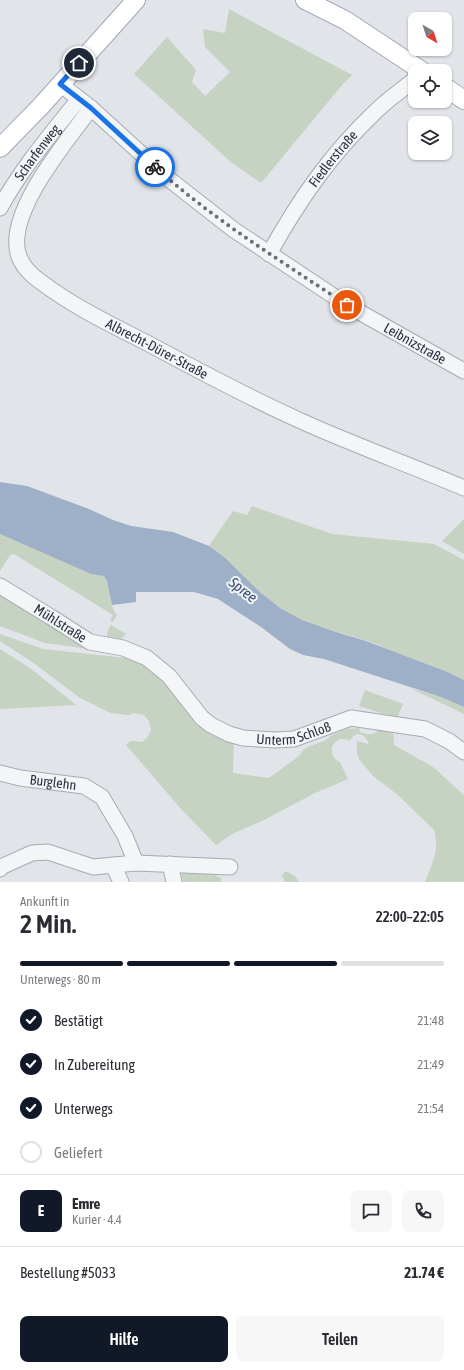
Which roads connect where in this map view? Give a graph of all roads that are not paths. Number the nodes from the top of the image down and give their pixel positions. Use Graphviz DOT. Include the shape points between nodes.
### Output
graph roads {
  1 [pos="136,0"];
  2 [pos="305,0"];
  3 [pos="411,64"];
  4 [pos="60,84"];
  5 [pos="408,85"];
  6 [pos="452,92"];
  7 [pos="79,99"];
  8 [pos="464,100"];
  9 [pos="91,108"];
  10 [pos="0,148"];
  11 [pos="0,208"];
  12 [pos="269,254"];
  13 [pos="464,371"];
  14 [pos="464,488"];
  15 [pos="0,586"];
  16 [pos="147,658"];
  17 [pos="464,752"];
  18 [pos="0,773"];
  19 [pos="136,863"];
  20 [pos="170,864"];
  21 [pos="113,865"];
  22 [pos="0,867"];
  23 [pos="228,867"];
  24 [pos="121,882"];
  25 [pos="174,882"];
  1 -- 4 [label="main road"];
  2 -- 3 [label="main road" via="345,20"];
  4 -- 7 [label="street, Leibnizstraße"];
  4 -- 10 [label="main road"];
  5 -- 12 [label="street, Fiedlerstraße" via="375,111 313,180"];
  6 -- 8 [label="main road"];
  7 -- 9 [label="street, Leibnizstraße"];
  7 -- 11 [label="street, Scharfenweg" via="11,188"];
  9 -- 12 [label="street, Leibnizstraße" via="170,180"];
  9 -- 14 [label="street, Albrecht-Dürer-Straße" via="34,188 21,216 17,236 18,253 25,268 66,300 200,371 300,421"];
  12 -- 13 [label="street, Leibnizstraße" via="347,305"];
  15 -- 16 [label="street, Mühlstraße" via="90,642 123,648"];
  16 -- 17 [label="street, Unterm Schloß" via="169,676 202,718 229,734 243,738 294,739 352,718 425,729"];
  18 -- 19 [label="street, Burglehn" via="84,786 102,796 125,836"];
  19 -- 20 [label="street"];
  19 -- 21 [label="street"];
  20 -- 23 [label="street"];
  20 -- 25 [label="street"];
  21 -- 22 [label="street" via="93,867 48,852 32,853"];
  21 -- 24 [label="street"];
}
